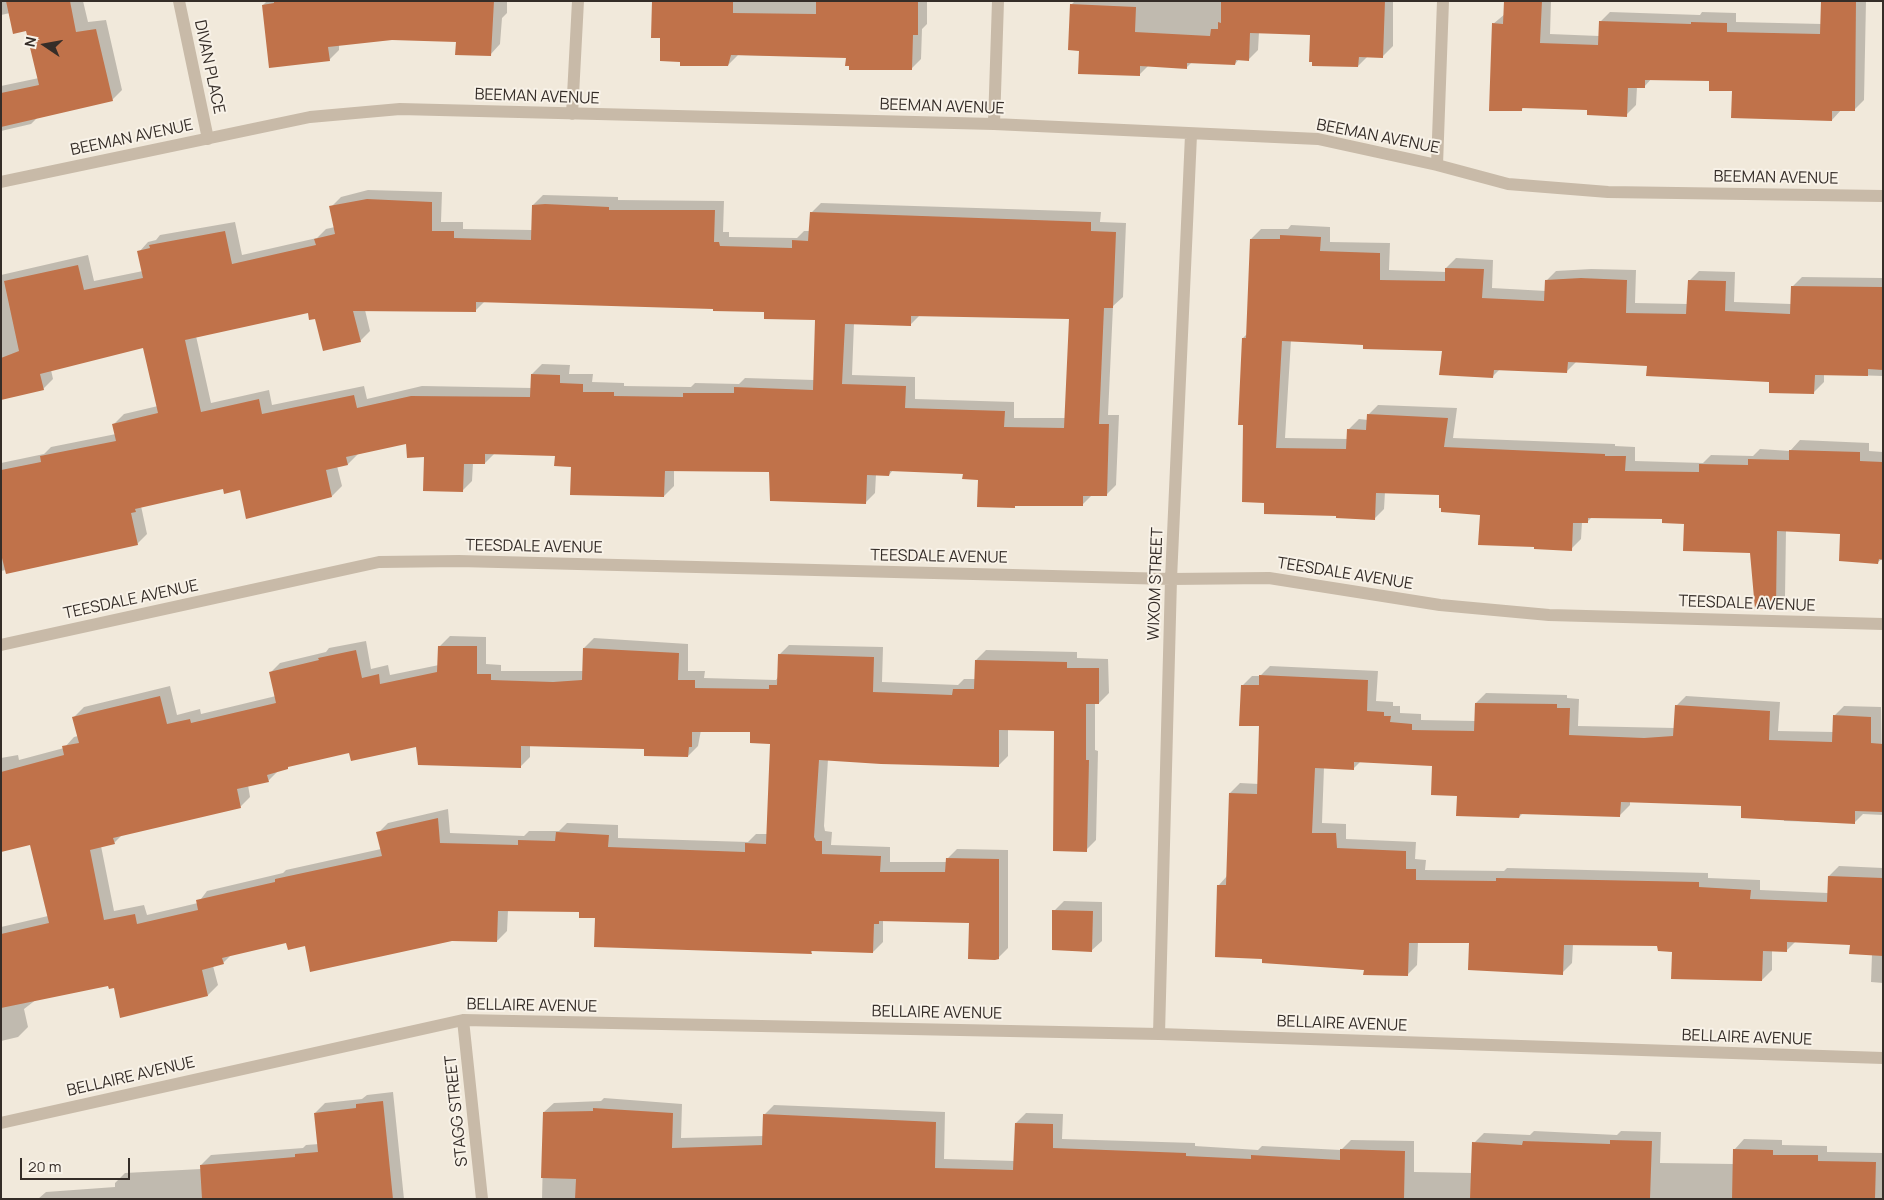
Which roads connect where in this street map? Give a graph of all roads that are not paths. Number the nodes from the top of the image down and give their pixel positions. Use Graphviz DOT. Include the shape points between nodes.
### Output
graph roads {
  1 [pos="179,1"];
  2 [pos="578,1"];
  3 [pos="998,1"];
  4 [pos="1443,1"];
  5 [pos="572,114"];
  6 [pos="994,124"];
  7 [pos="1191,135"];
  8 [pos="208,139"];
  9 [pos="1436,165"];
  10 [pos="1,182"];
  11 [pos="1883,196"];
  12 [pos="1172,579"];
  13 [pos="1883,624"];
  14 [pos="1,645"];
  15 [pos="463,1020"];
  16 [pos="1159,1034"];
  17 [pos="1883,1058"];
  18 [pos="1,1123"];
  19 [pos="482,1199"];
  1 -- 8 [label="street, DIVAN PLACE"];
  2 -- 5 [label="street"];
  3 -- 6 [label="street"];
  4 -- 9 [label="street"];
  5 -- 6 [label="street, BEEMAN AVENUE"];
  5 -- 8 [label="street, BEEMAN AVENUE" via="400,109 310,117"];
  6 -- 7 [label="street, BEEMAN AVENUE"];
  7 -- 9 [label="street, BEEMAN AVENUE" via="1318,139"];
  7 -- 12 [label="street, WIXOM STREET"];
  8 -- 10 [label="street, BEEMAN AVENUE"];
  9 -- 11 [label="street, BEEMAN AVENUE" via="1508,184 1608,192"];
  12 -- 13 [label="street, TEESDALE AVENUE" via="1269,578 1440,605 1549,615"];
  12 -- 14 [label="street, TEESDALE AVENUE" via="459,561 379,562"];
  12 -- 16 [label="street, WIXOM STREET"];
  15 -- 16 [label="street, BELLAIRE AVENUE"];
  15 -- 18 [label="street, BELLAIRE AVENUE"];
  15 -- 19 [label="street, STAGG STREET"];
  16 -- 17 [label="street, BELLAIRE AVENUE"];
}
